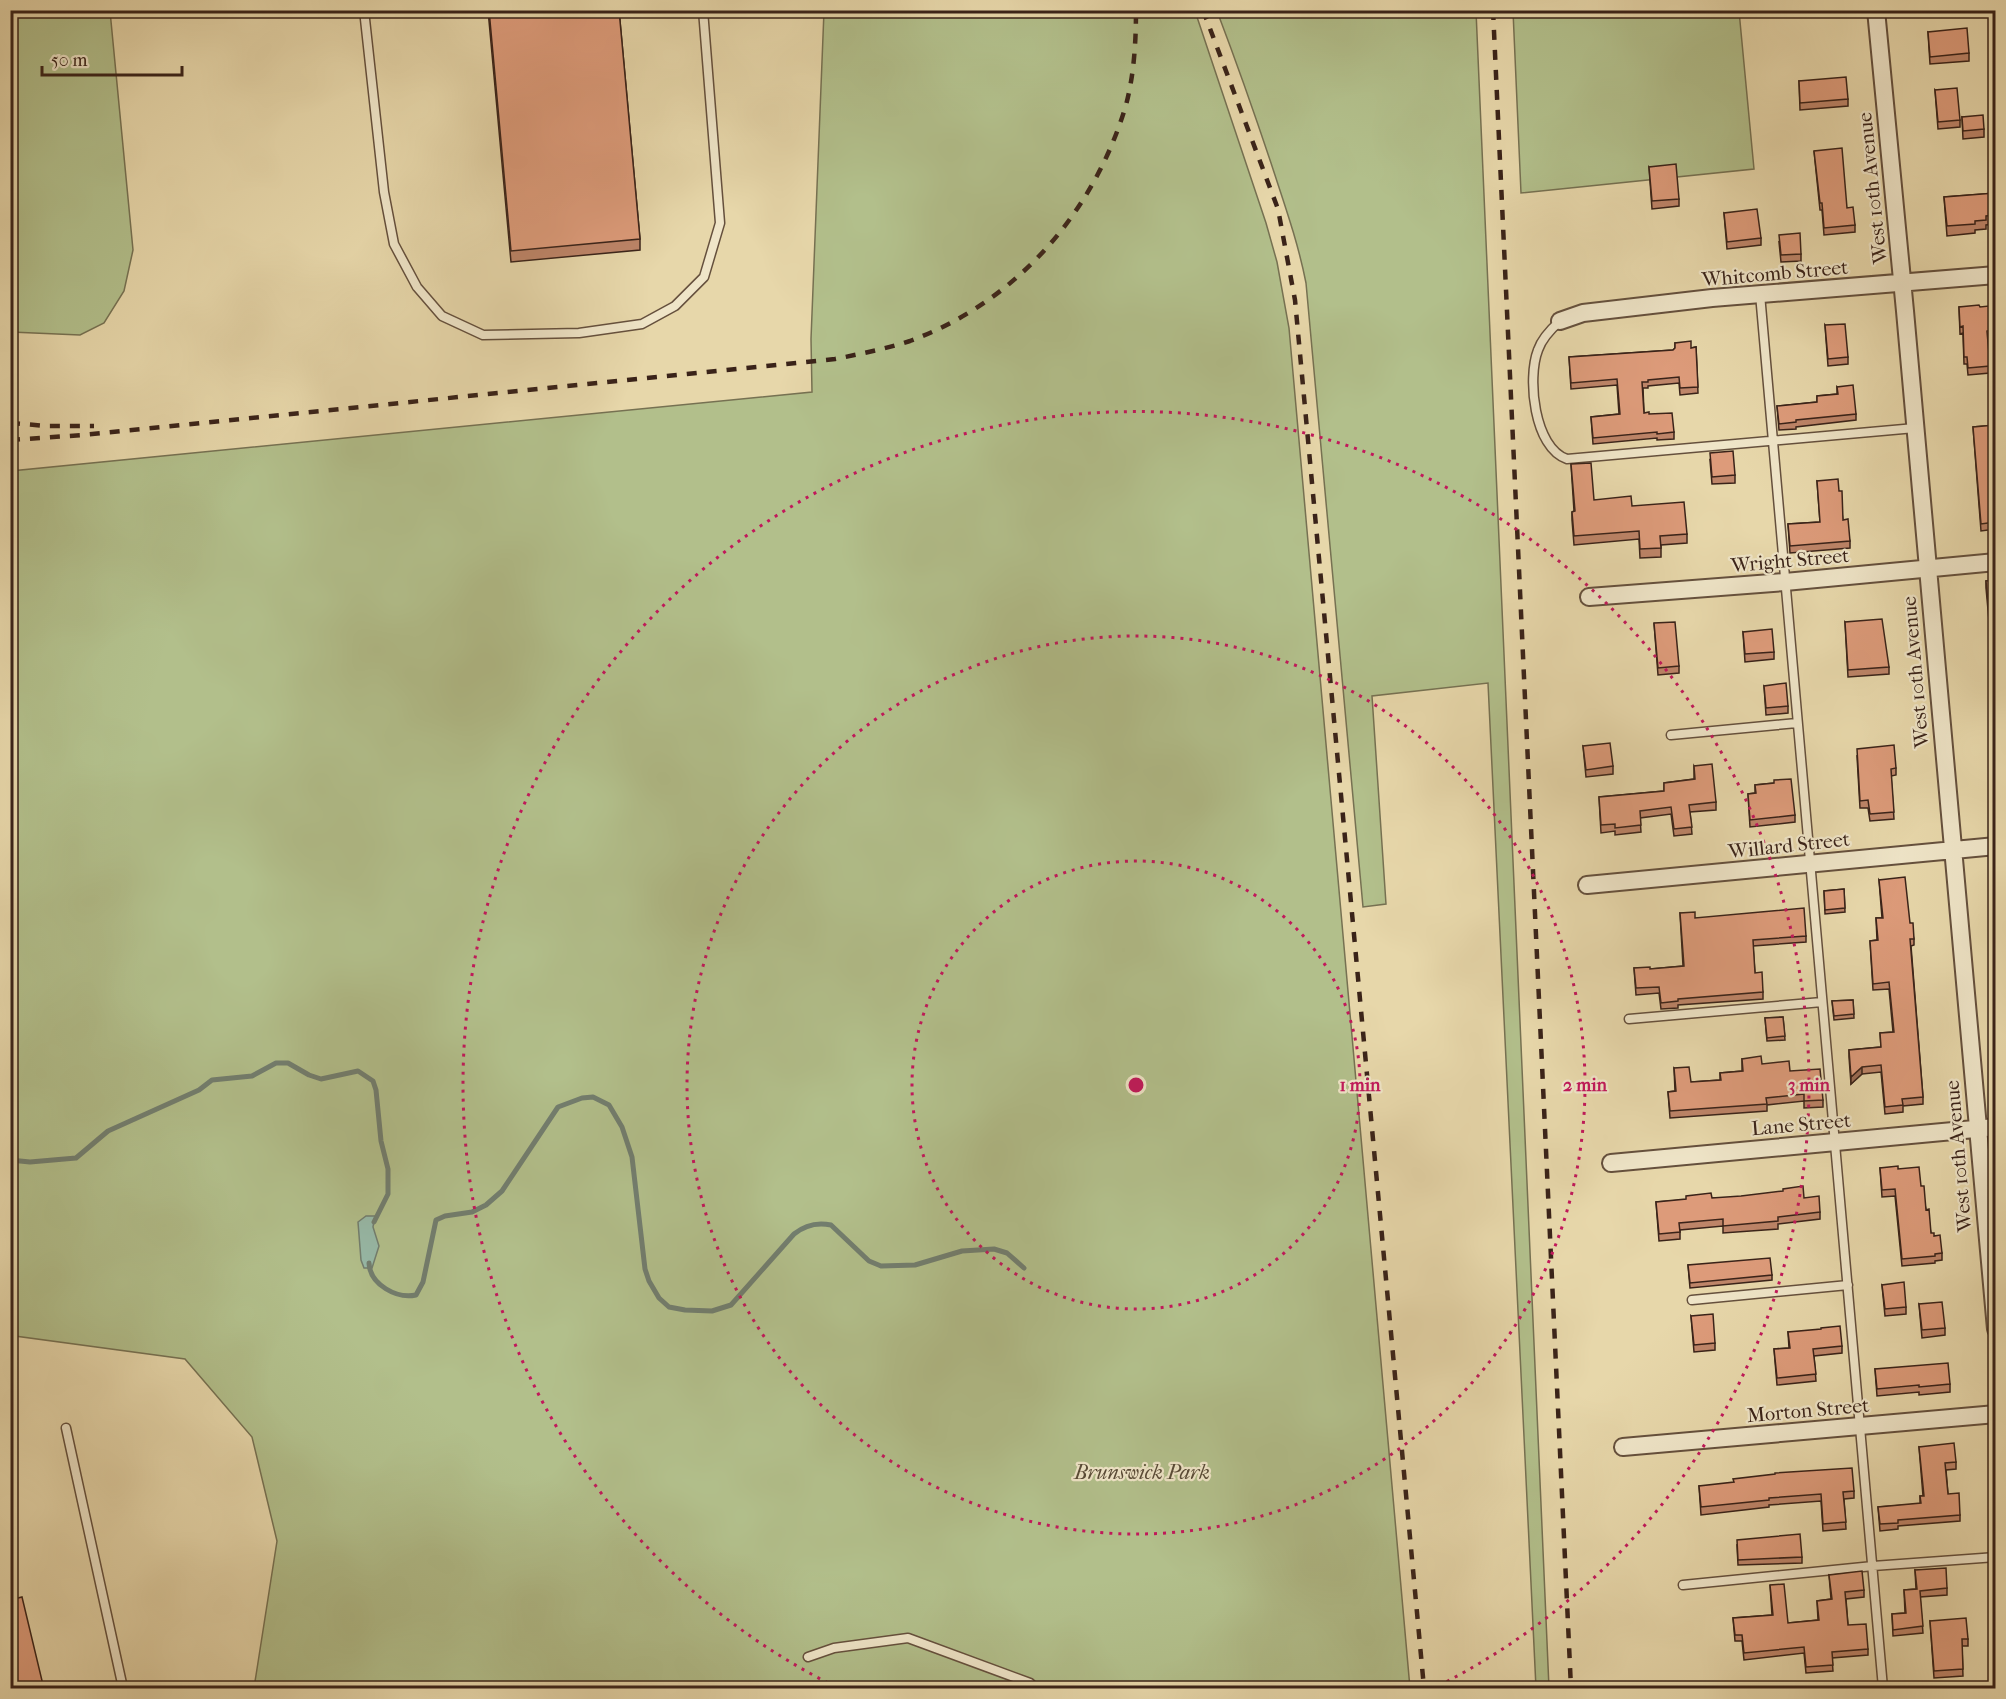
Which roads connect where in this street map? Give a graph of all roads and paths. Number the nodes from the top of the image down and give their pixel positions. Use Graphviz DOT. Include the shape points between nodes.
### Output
graph roads {
  1 [pos="364,10"];
  2 [pos="703,10"];
  3 [pos="1876,10"];
  4 [pos="1995,275"];
  5 [pos="1902,284"];
  6 [pos="1760,294"];
  7 [pos="1560,321"];
  8 [pos="1915,428"];
  9 [pos="1772,441"];
  10 [pos="1995,562"];
  11 [pos="1928,569"];
  12 [pos="1785,582"];
  13 [pos="1588,597"];
  14 [pos="1797,723"];
  15 [pos="1671,735"];
  16 [pos="1995,846"];
  17 [pos="1952,850"];
  18 [pos="1809,864"];
  19 [pos="1587,885"];
  20 [pos="1822,1002"];
  21 [pos="1629,1019"];
  22 [pos="1995,1127"];
  23 [pos="1977,1129"];
  24 [pos="1835,1142"];
  25 [pos="1611,1163"];
  26 [pos="1848,1285"];
  27 [pos="1692,1299"];
  28 [pos="1995,1329"];
  29 [pos="1995,1414"];
  30 [pos="1861,1427"];
  31 [pos="66,1428"];
  32 [pos="1623,1447"];
  33 [pos="1995,1557"];
  34 [pos="1873,1566"];
  35 [pos="1683,1585"];
  36 [pos="808,1657"];
  37 [pos="123,1689"];
  38 [pos="1035,1689"];
  39 [pos="1883,1689"];
  1 -- 2 [label="lane" via="384,192 394,244 417,287 442,316 483,335 579,333 642,324 675,306 704,277 720,224"];
  3 -- 5 [label="street, West 10th Avenue"];
  4 -- 5 [label="street, Whitcomb Street"];
  5 -- 6 [label="street, Whitcomb Street"];
  5 -- 8 [label="street, West 10th Avenue"];
  6 -- 7 [label="street, Whitcomb Street" via="1583,313"];
  6 -- 9 [label="lane"];
  7 -- 9 [label="lane" via="1537,351 1533,378 1538,421 1550,447 1560,456 1574,459"];
  8 -- 9 [label="lane"];
  8 -- 11 [label="street, West 10th Avenue"];
  9 -- 12 [label="lane"];
  10 -- 11 [label="street, Wright Street"];
  11 -- 12 [label="street, Wright Street"];
  11 -- 17 [label="street, West 10th Avenue"];
  12 -- 13 [label="street, Wright Street"];
  12 -- 14 [label="lane"];
  14 -- 15 [label="lane"];
  14 -- 18 [label="lane"];
  16 -- 17 [label="street, Willard Street"];
  17 -- 18 [label="street, Willard Street"];
  17 -- 23 [label="street, West 10th Avenue"];
  18 -- 19 [label="street, Willard Street"];
  18 -- 20 [label="lane"];
  20 -- 21 [label="lane"];
  20 -- 24 [label="lane"];
  22 -- 23 [label="street, Lane Street"];
  23 -- 24 [label="street, Lane Street"];
  23 -- 28 [label="street, West 10th Avenue"];
  24 -- 25 [label="street, Lane Street"];
  24 -- 26 [label="lane"];
  26 -- 27 [label="lane"];
  26 -- 30 [label="lane"];
  29 -- 30 [label="street, Morton Street"];
  30 -- 32 [label="street, Morton Street"];
  30 -- 34 [label="lane"];
  31 -- 37 [label="lane"];
  33 -- 34 [label="lane"];
  34 -- 35 [label="lane"];
  34 -- 39 [label="lane"];
  36 -- 38 [label="lane" via="834,1648 908,1638 1030,1683"];
}
